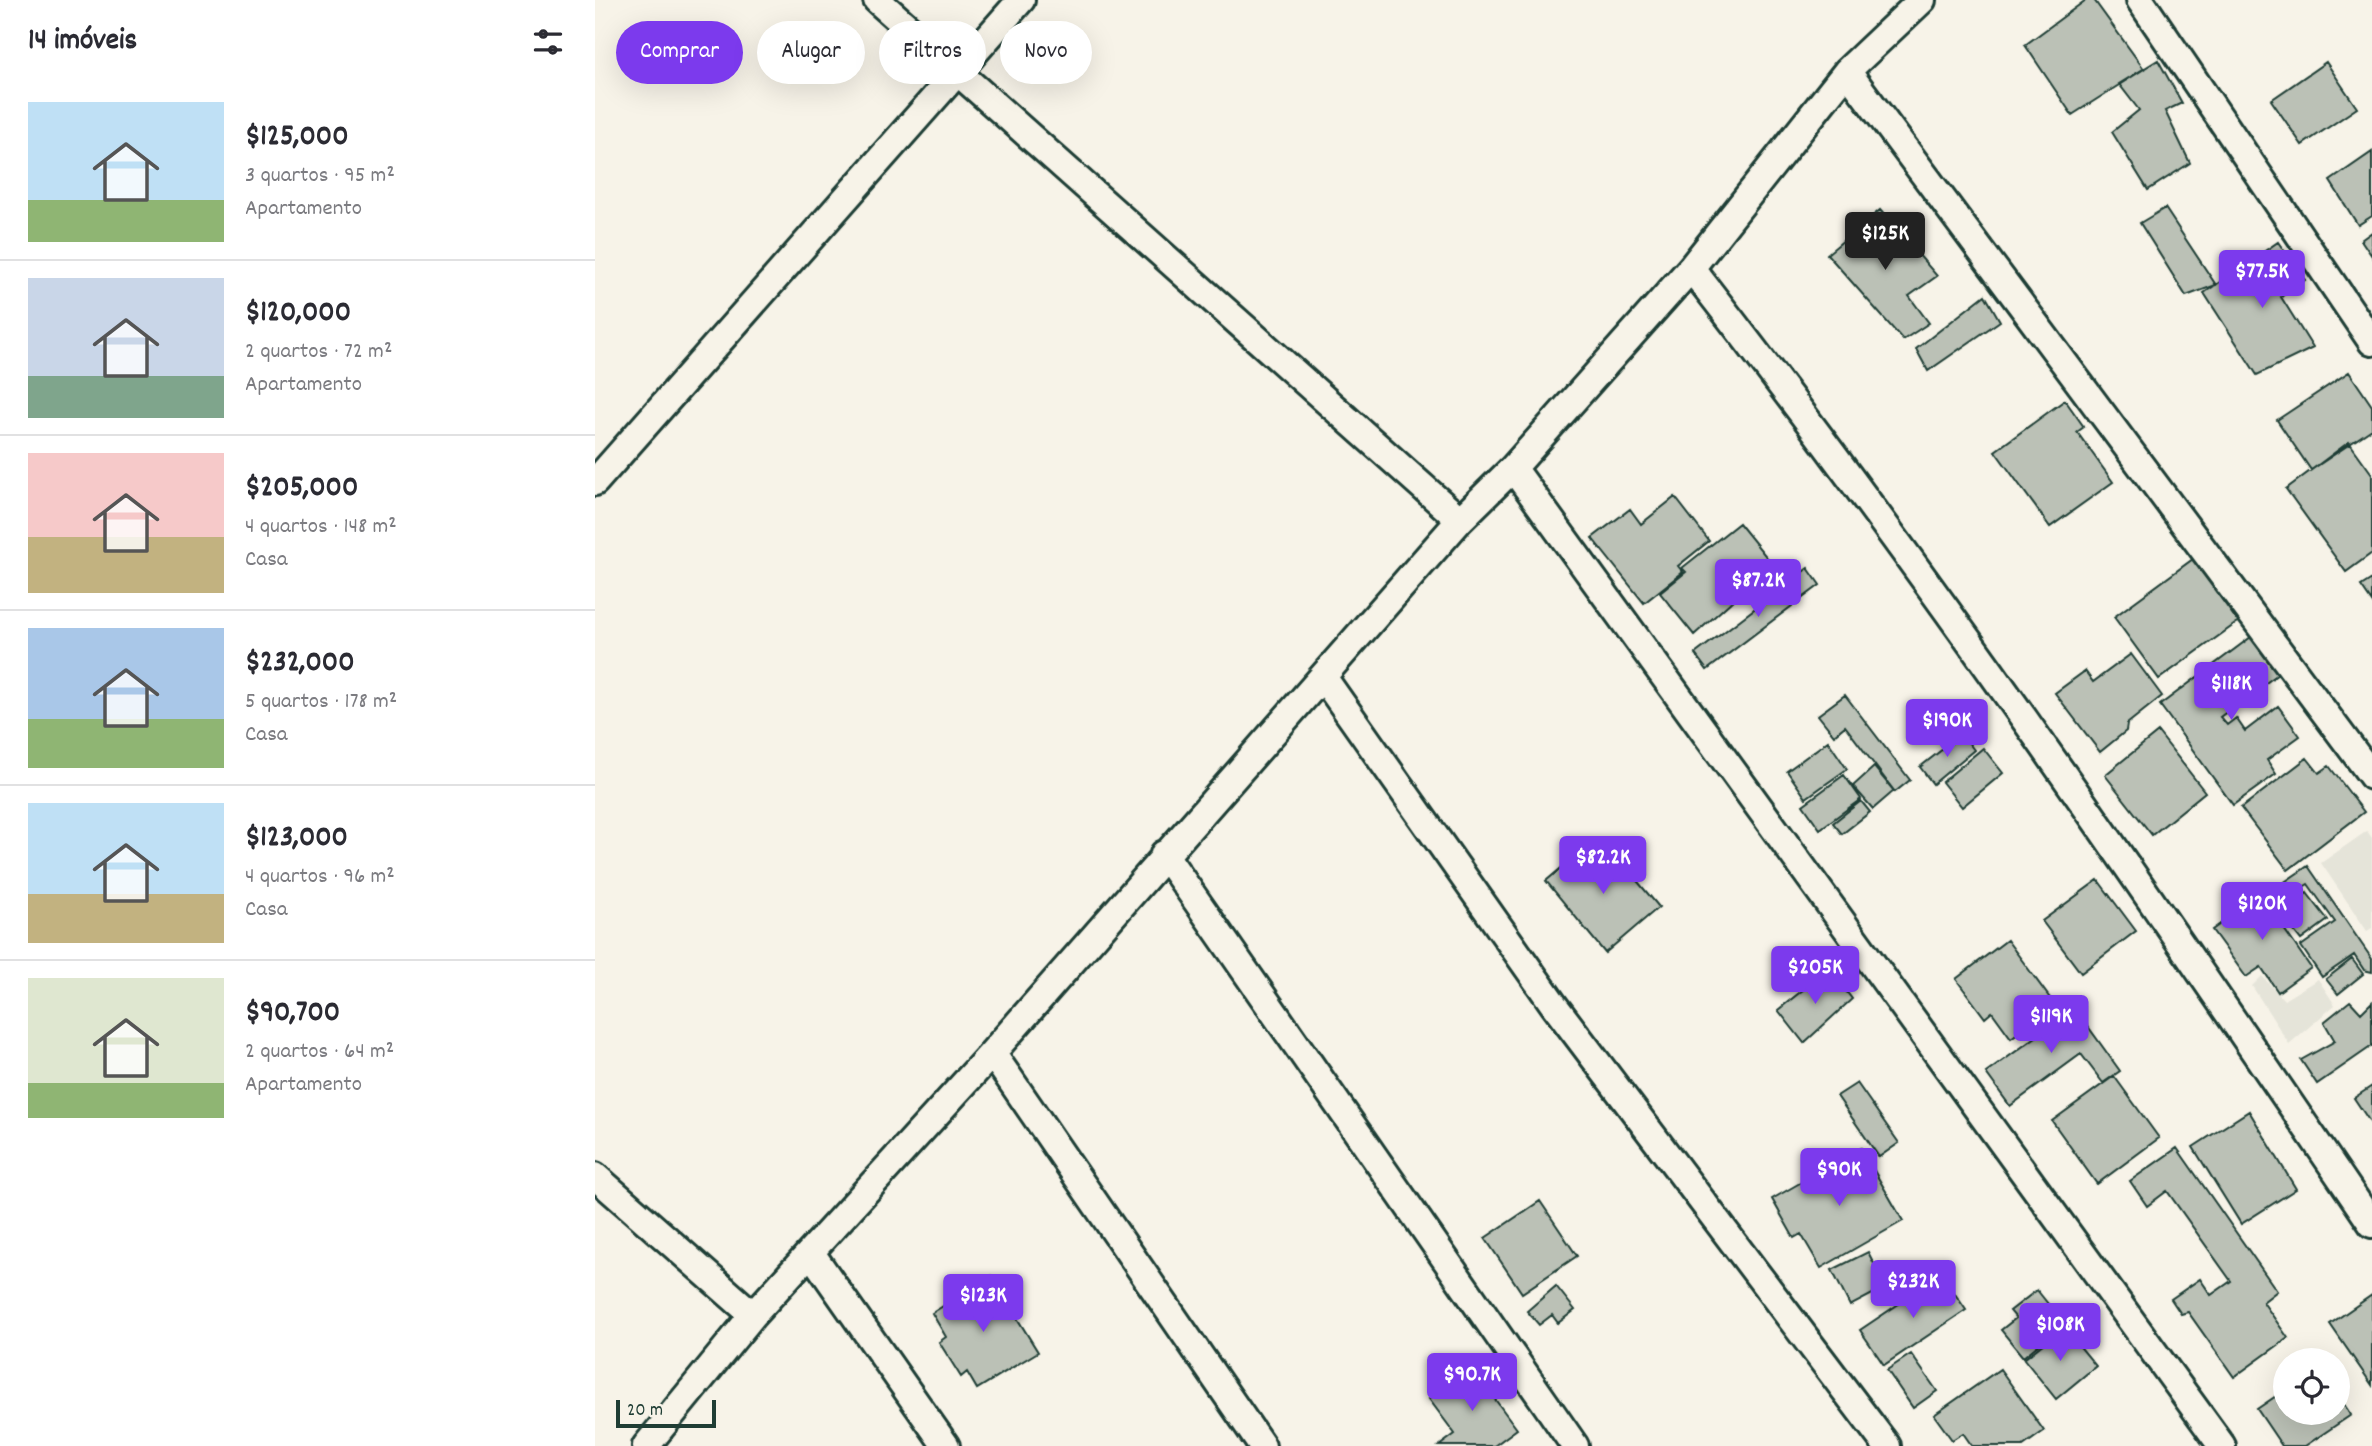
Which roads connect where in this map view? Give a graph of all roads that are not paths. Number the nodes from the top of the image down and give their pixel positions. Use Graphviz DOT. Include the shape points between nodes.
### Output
graph roads {
  1 [pos="877,0"];
  2 [pos="1021,0"];
  3 [pos="1922,0"];
  4 [pos="2140,0"];
  5 [pos="900,21"];
  6 [pos="986,42"];
  7 [pos="1847,71"];
  8 [pos="950,84"];
  9 [pos="970,84"];
  10 [pos="1691,268"];
  11 [pos="2372,342"];
  12 [pos="1513,468"];
  13 [pos="595,482"];
  14 [pos="1460,520"];
  15 [pos="1323,677"];
  16 [pos="2372,776"];
  17 [pos="1164,854"];
  18 [pos="992,1053"];
  19 [pos="595,1176"];
  20 [pos="2372,1224"];
  21 [pos="811,1254"];
  22 [pos="753,1315"];
  23 [pos="646,1446"];
  24 [pos="946,1446"];
  25 [pos="1262,1446"];
  26 [pos="1574,1446"];
  27 [pos="1887,1446"];
  28 [pos="2222,1446"];
  1 -- 5 [label="street"];
  2 -- 6 [label="street"];
  3 -- 7 [label="street"];
  4 -- 11 [label="street"];
  7 -- 10 [label="street"];
  7 -- 16 [label="street"];
  8 -- 13 [label="street"];
  9 -- 14 [label="street"];
  10 -- 12 [label="street"];
  10 -- 20 [label="street" via="1772,371 2059,764"];
  12 -- 14 [label="street"];
  12 -- 28 [label="street"];
  14 -- 15 [label="street"];
  15 -- 17 [label="street"];
  15 -- 27 [label="street" via="1554,1005"];
  17 -- 18 [label="street"];
  17 -- 26 [label="street"];
  18 -- 21 [label="street"];
  18 -- 25 [label="street"];
  19 -- 22 [label="street"];
  21 -- 22 [label="street"];
  21 -- 24 [label="street"];
  22 -- 23 [label="street"];
}
